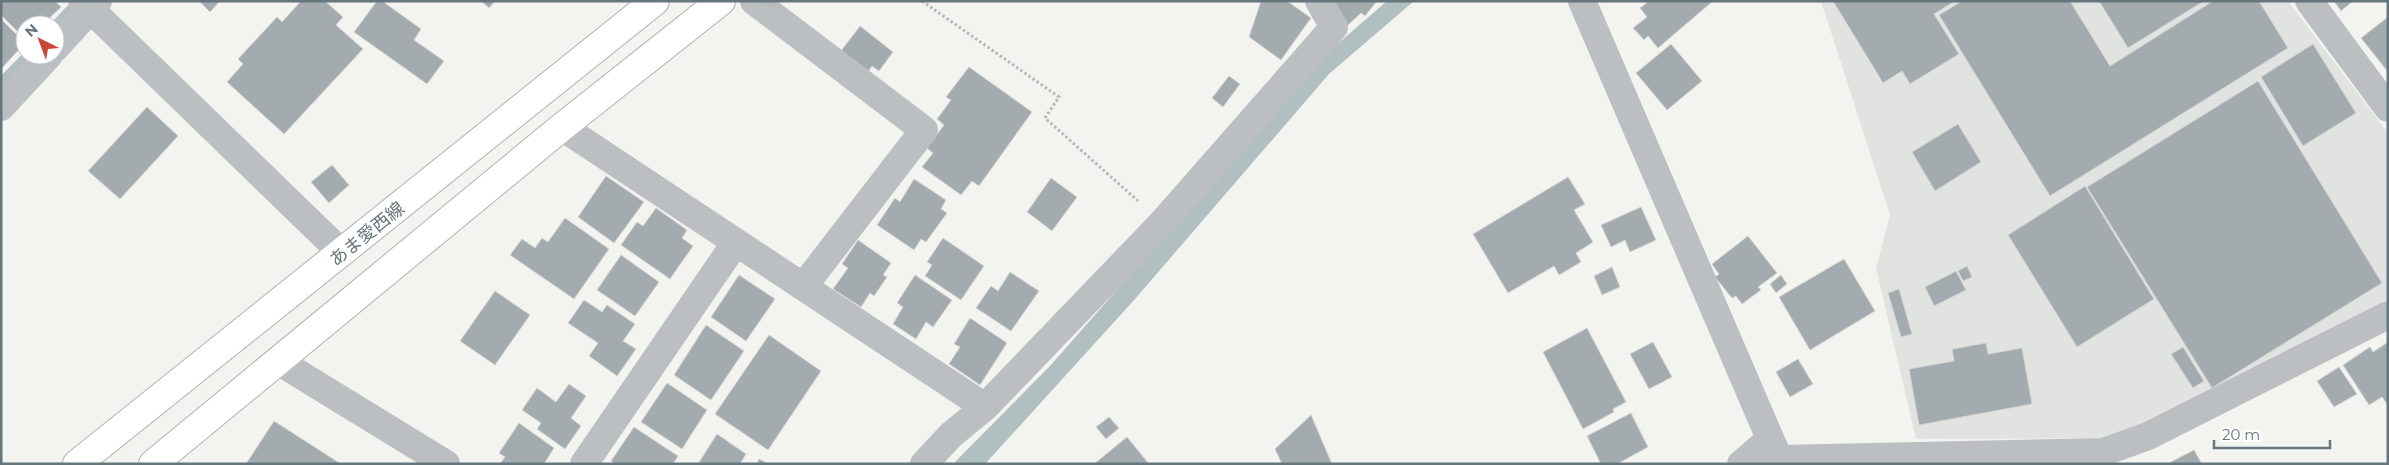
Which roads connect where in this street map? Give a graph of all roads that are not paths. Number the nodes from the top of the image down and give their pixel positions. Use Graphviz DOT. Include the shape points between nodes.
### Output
graph roads {
  1 [pos="655,1"];
  2 [pos="720,1"];
  3 [pos="1319,1"];
  4 [pos="1582,1"];
  5 [pos="2309,1"];
  6 [pos="763,3"];
  7 [pos="90,4"];
  8 [pos="65,35"];
  9 [pos="40,65"];
  10 [pos="1,107"];
  11 [pos="2388,108"];
  12 [pos="562,127"];
  13 [pos="736,242"];
  14 [pos="342,253"];
  15 [pos="804,287"];
  16 [pos="2388,315"];
  17 [pos="278,361"];
  18 [pos="985,407"];
  19 [pos="1777,454"];
  20 [pos="2106,458"];
  21 [pos="77,464"];
  22 [pos="153,464"];
  23 [pos="446,464"];
  24 [pos="584,464"];
  25 [pos="924,464"];
  26 [pos="1741,464"];
  1 -- 14 [label="main road, あま愛西線"];
  2 -- 12 [label="main road"];
  3 -- 18 [label="street" via="1334,27 1162,223"];
  4 -- 19 [label="street"];
  5 -- 11 [label="street"];
  6 -- 15 [label="street" via="924,130"];
  7 -- 8 [label="street"];
  7 -- 14 [label="street"];
  9 -- 10 [label="street"];
  12 -- 13 [label="street"];
  12 -- 17 [label="main road"];
  13 -- 15 [label="street"];
  13 -- 24 [label="street"];
  14 -- 21 [label="main road, あま愛西線"];
  15 -- 18 [label="street"];
  16 -- 20 [label="street"];
  17 -- 22 [label="main road"];
  17 -- 23 [label="street"];
  18 -- 25 [label="street" via="951,435"];
  19 -- 20 [label="street"];
  19 -- 26 [label="street"];
}
